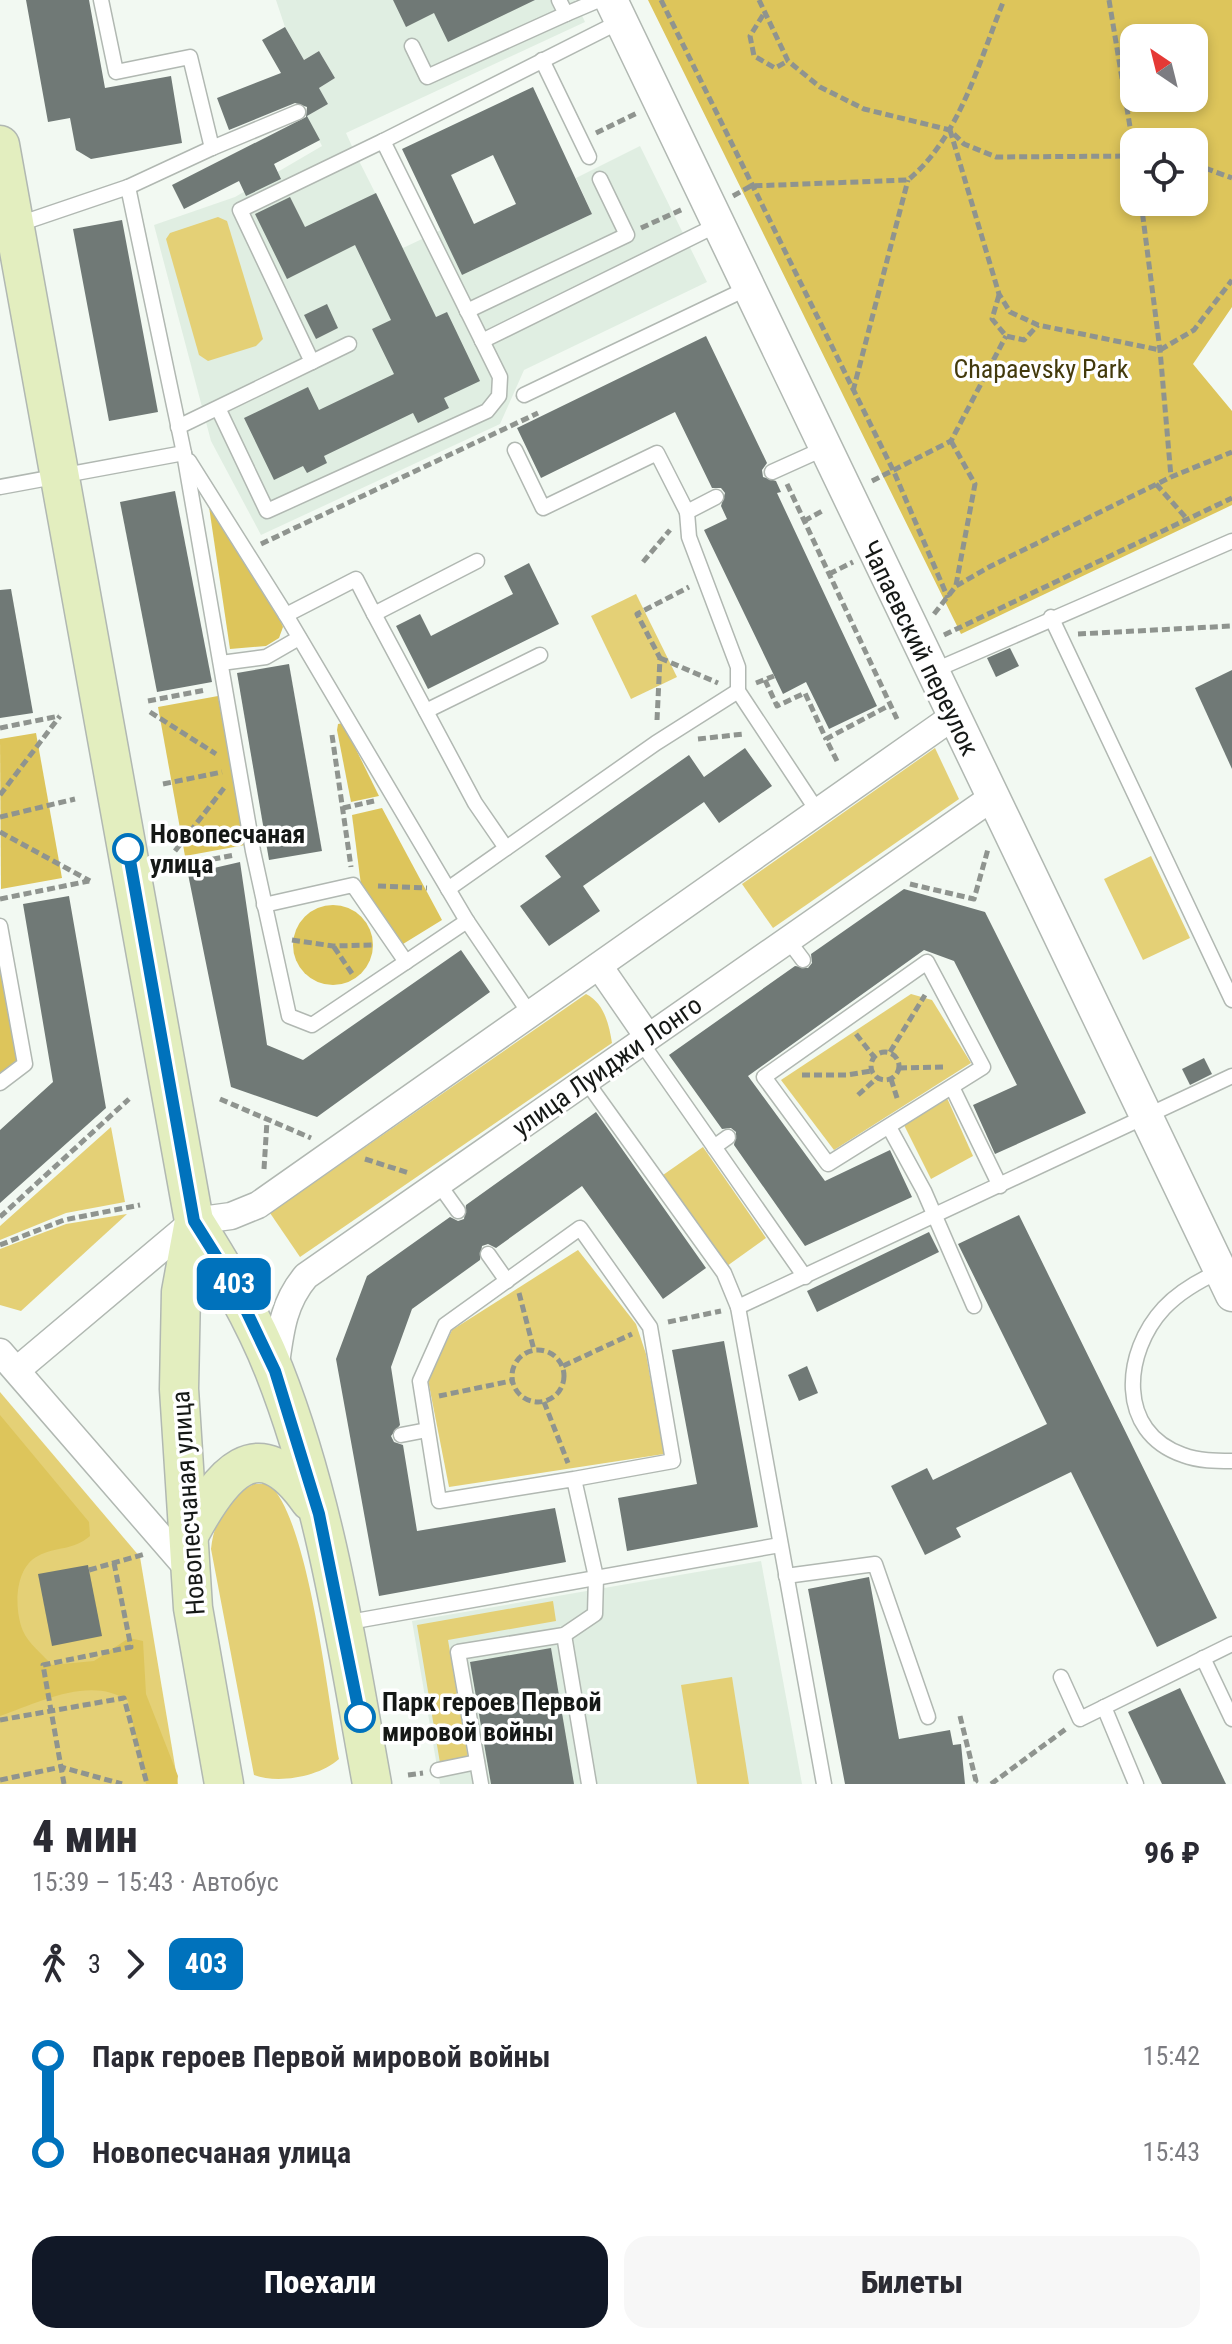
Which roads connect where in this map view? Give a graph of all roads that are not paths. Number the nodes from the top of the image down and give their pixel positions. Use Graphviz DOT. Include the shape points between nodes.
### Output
graph roads {
  1 [pos="101,0"];
  2 [pos="562,7"];
  3 [pos="610,7"];
  4 [pos="412,46"];
  5 [pos="542,60"];
  6 [pos="298,112"];
  7 [pos="383,141"];
  8 [pos="0,145"];
  9 [pos="212,148"];
  10 [pos="589,157"];
  11 [pos="600,179"];
  12 [pos="128,187"];
  13 [pos="717,225"];
  14 [pos="7,227"];
  15 [pos="748,288"];
  16 [pos="467,311"];
  17 [pos="482,341"];
  18 [pos="349,344"];
  19 [pos="312,362"];
  20 [pos="524,395"];
  21 [pos="218,408"];
  22 [pos="178,427"];
  23 [pos="823,449"];
  24 [pos="515,450"];
  25 [pos="184,453"];
  26 [pos="776,470"];
  27 [pos="60,476"];
  28 [pos="0,487"];
  29 [pos="716,497"];
  30 [pos="687,512"];
  31 [pos="1232,541"];
  32 [pos="477,561"];
  33 [pos="374,614"];
  34 [pos="286,615"];
  35 [pos="1051,617"];
  36 [pos="299,638"];
  37 [pos="540,655"];
  38 [pos="221,663"];
  39 [pos="933,671"];
  40 [pos="738,691"];
  41 [pos="426,711"];
  42 [pos="954,716"];
  43 [pos="993,797"];
  44 [pos="818,812"];
  45 [pos="506,848"];
  46 [pos="448,889"];
  47 [pos="264,905"];
  48 [pos="467,921"];
  49 [pos="0,926"];
  50 [pos="2,945"];
  51 [pos="406,962"];
  52 [pos="599,966"];
  53 [pos="1232,1000"];
  54 [pos="530,1014"];
  55 [pos="645,1039"];
  56 [pos="1232,1076"];
  57 [pos="586,1081"];
  58 [pos="0,1083"];
  59 [pos="952,1087"];
  60 [pos="1146,1118"];
  61 [pos="889,1127"];
  62 [pos="728,1137"];
  63 [pos="714,1147"];
  64 [pos="438,1183"];
  65 [pos="1000,1186"];
  66 [pos="458,1211"];
  67 [pos="935,1216"];
  68 [pos="194,1221"];
  69 [pos="488,1254"];
  70 [pos="805,1277"];
  71 [pos="511,1278"];
  72 [pos="1226,1283"];
  73 [pos="974,1306"];
  74 [pos="738,1307"];
  75 [pos="8,1361"];
  76 [pos="275,1371"];
  77 [pos="427,1430"];
  78 [pos="401,1435"];
  79 [pos="1232,1461"];
  80 [pos="574,1479"];
  81 [pos="319,1514"];
  82 [pos="780,1545"];
  83 [pos="189,1553"];
  84 [pos="786,1576"];
  85 [pos="596,1577"];
  86 [pos="344,1623"];
  87 [pos="564,1635"];
  88 [pos="1232,1644"];
  89 [pos="1203,1658"];
  90 [pos="1061,1677"];
  91 [pos="1104,1707"];
  92 [pos="928,1717"];
  93 [pos="1232,1719"];
  94 [pos="477,1762"];
  95 [pos="438,1770"];
  96 [pos="224,1784"];
  97 [pos="372,1784"];
  98 [pos="481,1784"];
  99 [pos="589,1784"];
  100 [pos="824,1784"];
  101 [pos="1136,1784"];
  1 -- 9 [label="lane" via="116,72 190,57"];
  2 -- 3 [label="lane"];
  2 -- 4 [label="lane" via="427,77"];
  3 -- 5 [label="lane"];
  3 -- 13 [label="street, Чапаевский переулок"];
  5 -- 7 [label="lane"];
  5 -- 10 [label="lane"];
  6 -- 9 [label="lane"];
  7 -- 16 [label="lane"];
  7 -- 19 [label="lane" via="240,210"];
  8 -- 14 [label="main road, Новопесчаная улица"];
  9 -- 12 [label="lane"];
  11 -- 16 [label="lane" via="627,235"];
  12 -- 14 [label="lane"];
  12 -- 22 [label="lane"];
  13 -- 15 [label="street, Чапаевский переулок"];
  13 -- 17 [label="lane"];
  14 -- 27 [label="main road, Новопесчаная улица"];
  15 -- 20 [label="lane"];
  15 -- 23 [label="street, Чапаевский переулок"];
  16 -- 17 [label="lane"];
  17 -- 21 [label="lane" via="500,377 499,396 487,411 267,511"];
  18 -- 19 [label="lane"];
  19 -- 21 [label="lane"];
  21 -- 22 [label="lane"];
  22 -- 25 [label="lane"];
  23 -- 26 [label="lane"];
  23 -- 39 [label="street, Чапаевский переулок"];
  24 -- 30 [label="lane" via="543,508 657,453"];
  25 -- 27 [label="lane"];
  25 -- 34 [label="lane"];
  25 -- 38 [label="lane"];
  27 -- 28 [label="lane"];
  27 -- 68 [label="main road, Новопесчаная улица"];
  29 -- 30 [label="lane"];
  30 -- 40 [label="lane" via="689,537 738,667"];
  31 -- 35 [label="lane"];
  32 -- 33 [label="lane"];
  33 -- 34 [label="lane" via="356,579"];
  33 -- 41 [label="lane"];
  34 -- 36 [label="lane"];
  35 -- 39 [label="lane"];
  35 -- 53 [label="lane"];
  36 -- 38 [label="lane" via="266,657"];
  36 -- 46 [label="lane"];
  37 -- 41 [label="lane"];
  38 -- 47 [label="lane"];
  39 -- 42 [label="street, Чапаевский переулок"];
  40 -- 44 [label="lane"];
  40 -- 45 [label="lane"];
  41 -- 45 [label="lane" via="475,803"];
  42 -- 43 [label="street, Чапаевский переулок"];
  42 -- 44 [label="street"];
  43 -- 55 [label="street, улица Луиджи Лонго" via="796,950"];
  43 -- 60 [label="street, Чапаевский переулок"];
  44 -- 52 [label="street"];
  45 -- 46 [label="lane"];
  46 -- 48 [label="lane"];
  47 -- 51 [label="lane" via="353,885"];
  47 -- 51 [label="lane" via="289,1016 312,1025"];
  48 -- 51 [label="lane"];
  48 -- 54 [label="lane"];
  49 -- 50 [label="lane"];
  50 -- 58 [label="lane" via="25,1064"];
  52 -- 54 [label="street"];
  52 -- 55 [label="street"];
  54 -- 68 [label="street" via="258,1205 231,1216"];
  55 -- 57 [label="street, улица Луиджи Лонго"];
  55 -- 63 [label="lane"];
  56 -- 60 [label="lane"];
  57 -- 64 [label="street, улица Луиджи Лонго"];
  57 -- 74 [label="lane" via="724,1273"];
  59 -- 61 [label="lane"];
  59 -- 61 [label="lane" via="983,1067 927,962 842,1016 764,1077 776,1102 828,1164"];
  59 -- 65 [label="lane"];
  60 -- 65 [label="lane"];
  60 -- 72 [label="street, Чапаевский переулок"];
  61 -- 67 [label="lane"];
  62 -- 63 [label="lane"];
  63 -- 70 [label="lane"];
  64 -- 66 [label="lane"];
  64 -- 76 [label="street, улица Луиджи Лонго" via="306,1276 283,1315"];
  65 -- 67 [label="lane"];
  67 -- 70 [label="lane"];
  67 -- 73 [label="lane"];
  68 -- 75 [label="street"];
  68 -- 76 [label="main road, Новопесчаная улица" via="233,1283"];
  68 -- 83 [label="main road, Новопесчаная улица" via="181,1292"];
  69 -- 71 [label="lane"];
  70 -- 74 [label="lane"];
  71 -- 77 [label="lane" via="445,1325 420,1381"];
  71 -- 80 [label="lane" via="580,1228 650,1327 673,1461"];
  72 -- 79 [label="lane" via="1193,1283 1164,1308 1133,1363 1132,1398 1149,1433 1181,1455"];
  74 -- 82 [label="lane"];
  75 -- 83 [label="street"];
  76 -- 81 [label="main road, Новопесчаная улица"];
  77 -- 78 [label="lane"];
  77 -- 80 [label="lane" via="439,1501"];
  80 -- 85 [label="lane"];
  81 -- 83 [label="main road" via="287,1472 273,1464 250,1463 218,1487"];
  81 -- 86 [label="main road, Новопесчаная улица"];
  82 -- 84 [label="lane"];
  82 -- 85 [label="lane"];
  83 -- 96 [label="main road, Новопесчаная улица"];
  84 -- 92 [label="lane" via="875,1564"];
  84 -- 100 [label="lane"];
  85 -- 86 [label="lane"];
  85 -- 87 [label="lane" via="595,1614"];
  86 -- 97 [label="main road, Новопесчаная улица"];
  87 -- 94 [label="lane" via="458,1652"];
  87 -- 99 [label="lane"];
  88 -- 89 [label="lane"];
  89 -- 91 [label="lane"];
  89 -- 93 [label="lane"];
  90 -- 91 [label="lane" via="1080,1719"];
  91 -- 101 [label="lane"];
  94 -- 95 [label="lane"];
  94 -- 98 [label="lane"];
}
